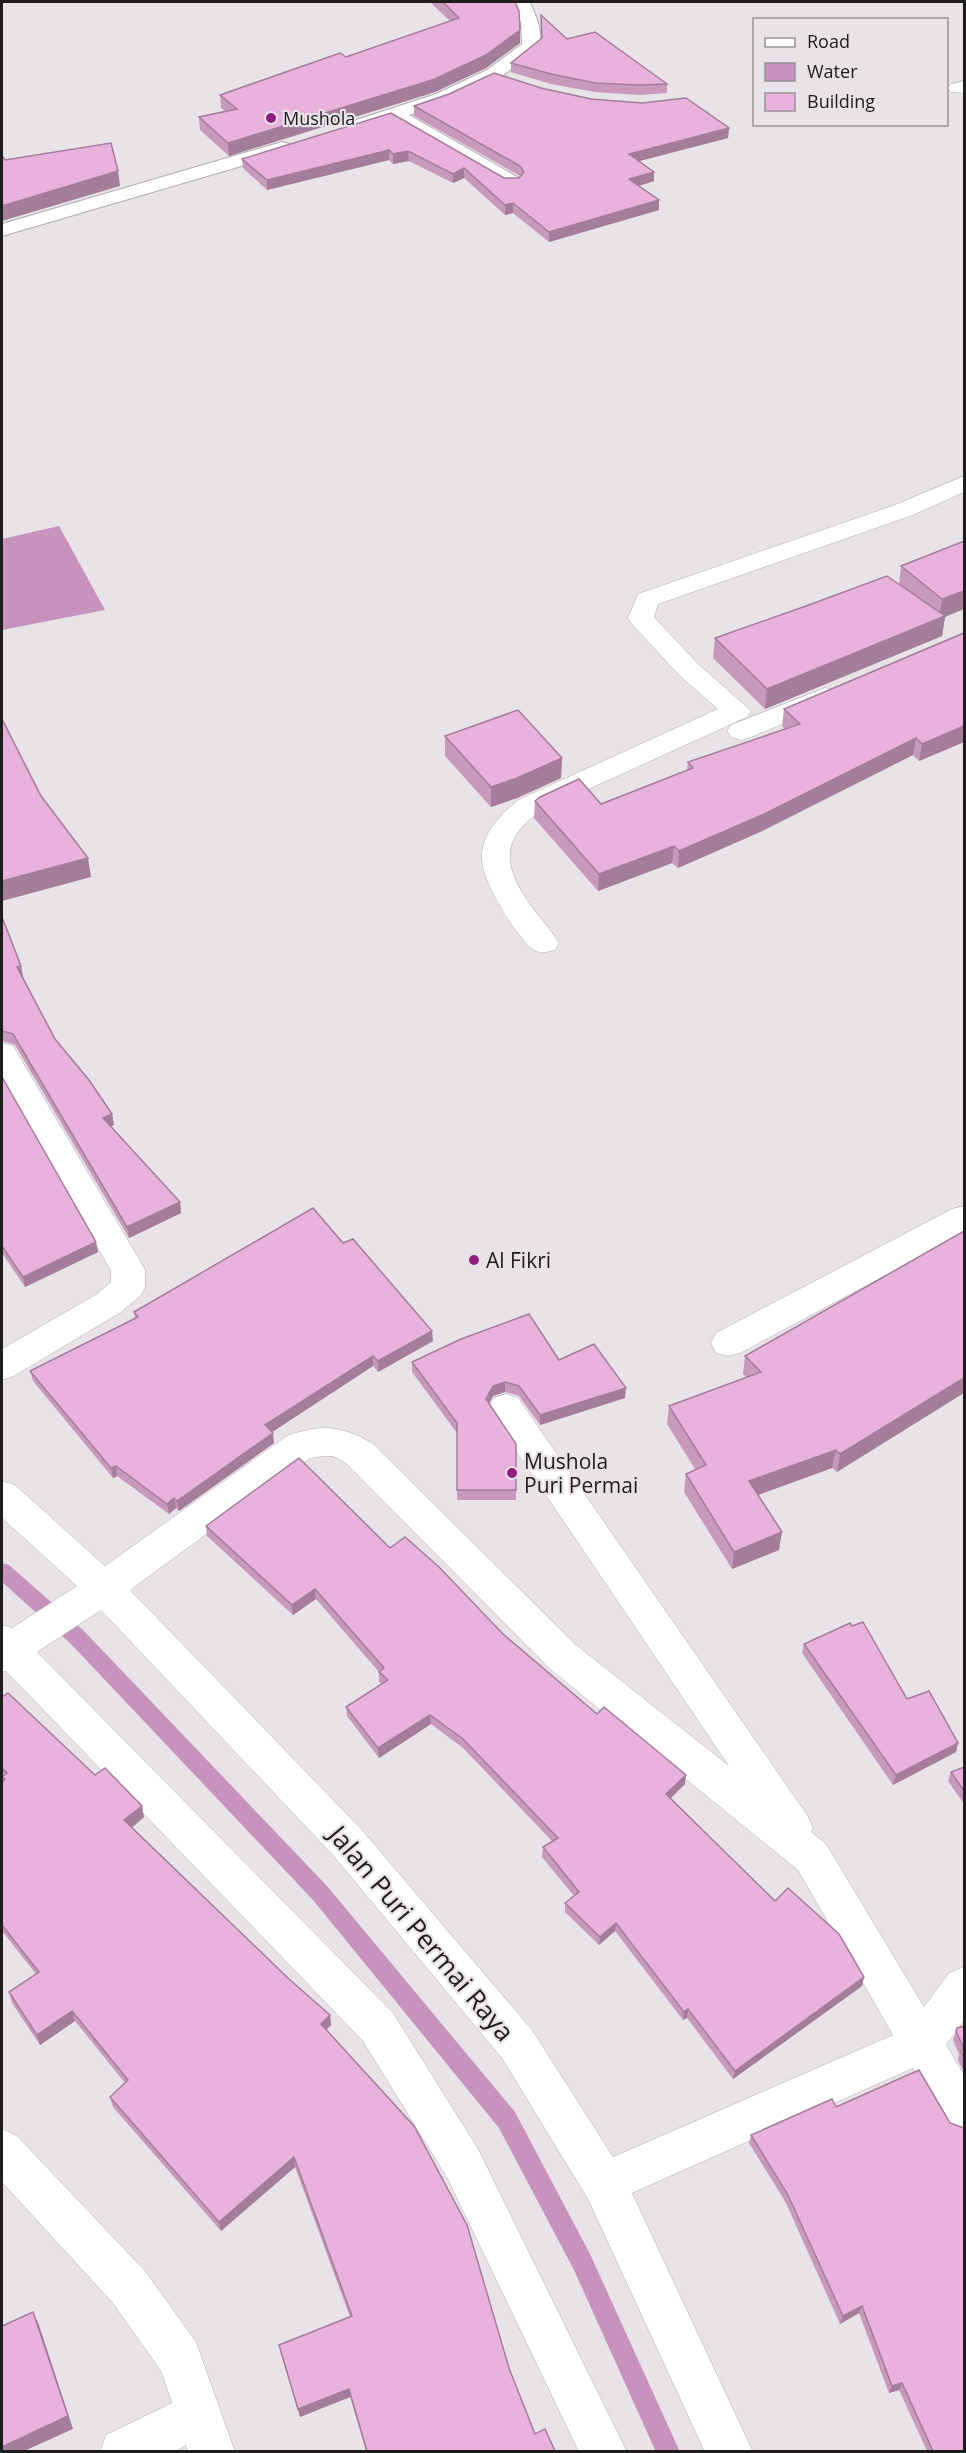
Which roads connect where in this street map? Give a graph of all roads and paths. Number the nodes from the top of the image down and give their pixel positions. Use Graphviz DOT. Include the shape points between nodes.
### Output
graph roads {
  1 [pos="521,2"];
  2 [pos="493,74"];
  3 [pos="516,82"];
  4 [pos="394,114"];
  5 [pos="340,131"];
  6 [pos="299,143"];
  7 [pos="512,182"];
  8 [pos="2,230"];
  9 [pos="964,483"];
  10 [pos="847,686"];
  11 [pos="741,731"];
  12 [pos="544,943"];
  13 [pos="2,1054"];
  14 [pos="964,1218"];
  15 [pos="728,1343"];
  16 [pos="2,1366"];
  17 [pos="506,1408"];
  18 [pos="2,1496"];
  19 [pos="98,1592"];
  20 [pos="10,1647"];
  21 [pos="812,1857"];
  22 [pos="964,1987"];
  23 [pos="922,2043"];
  24 [pos="964,2115"];
  25 [pos="2,2151"];
  26 [pos="604,2183"];
  27 [pos="206,2433"];
  28 [pos="123,2451"];
  29 [pos="604,2451"];
  30 [pos="730,2451"];
  1 -- 2 [label="lane" via="530,23 531,46"];
  2 -- 3 [label="lane"];
  2 -- 4 [label="lane" via="442,98"];
  4 -- 5 [label="lane"];
  4 -- 7 [label="lane"];
  6 -- 8 [label="lane"];
  9 -- 12 [label="street" via="904,510 647,599 641,618 689,670 737,711 528,806 512,817 495,846 496,869 516,910"];
  10 -- 11 [label="street"];
  13 -- 16 [label="street" via="128,1270 128,1287 109,1303"];
  14 -- 15 [label="street"];
  17 -- 21 [label="street"];
  18 -- 19 [label="street, Jalan Puri Permai Raya"];
  19 -- 20 [label="street"];
  19 -- 21 [label="street" via="300,1446 339,1441 359,1453 563,1657"];
  19 -- 26 [label="street, Jalan Puri Permai Raya" via="347,1842 516,2044"];
  20 -- 29 [label="street" via="378,2027 463,2164"];
  21 -- 23 [label="street"];
  22 -- 23 [label="street"];
  23 -- 24 [label="street"];
  23 -- 26 [label="street"];
  25 -- 27 [label="street" via="129,2287 180,2358"];
  26 -- 30 [label="street, Jalan Puri Permai Raya"];
  27 -- 28 [label="street"];
}
